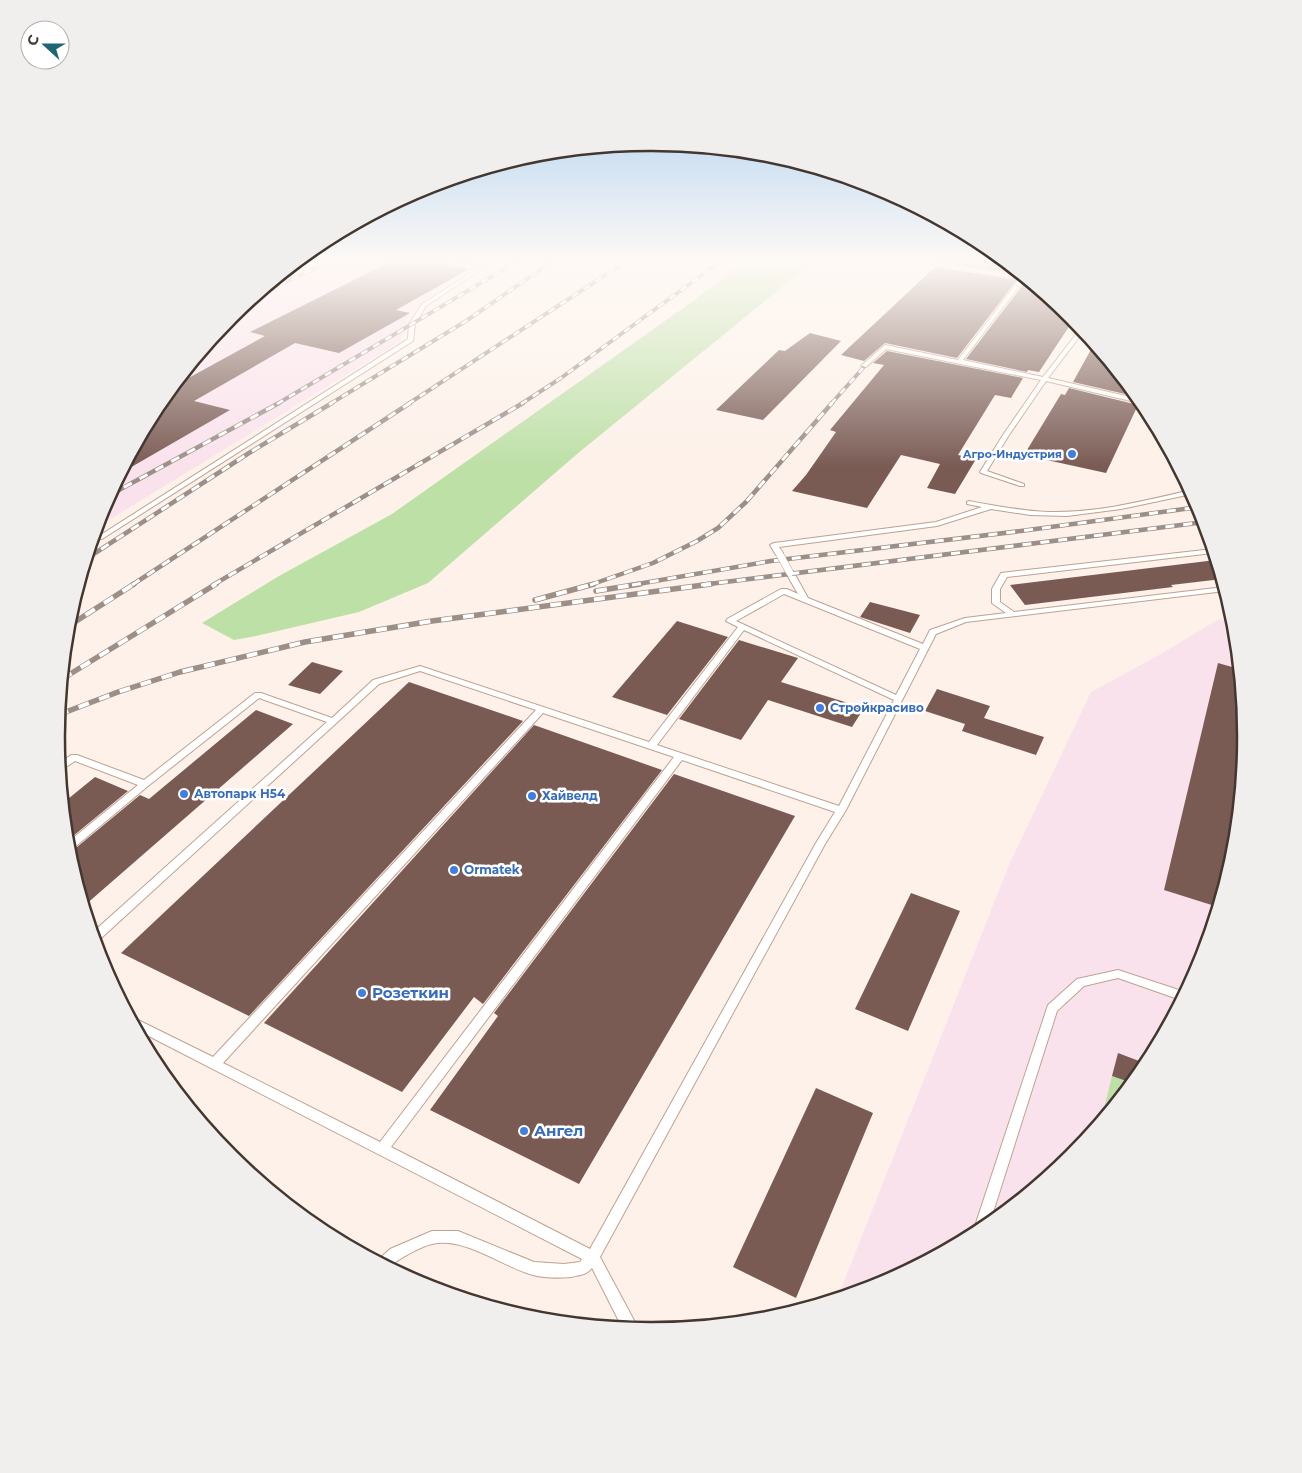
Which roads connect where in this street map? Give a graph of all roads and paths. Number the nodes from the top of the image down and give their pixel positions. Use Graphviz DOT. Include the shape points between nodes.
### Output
graph roads {
  1 [pos="412,330"];
  2 [pos="984,330"];
  3 [pos="1077,335"];
  4 [pos="960,361"];
  5 [pos="864,366"];
  6 [pos="1044,379"];
  7 [pos="1129,399"];
  8 [pos="1022,486"];
  9 [pos="1184,494"];
  10 [pos="970,503"];
  11 [pos="991,506"];
  12 [pos="101,534"];
  13 [pos="1207,552"];
  14 [pos="1218,590"];
  15 [pos="805,599"];
  16 [pos="1014,615"];
  17 [pos="742,627"];
  18 [pos="925,648"];
  19 [pos="899,699"];
  20 [pos="542,709"];
  21 [pos="333,721"];
  22 [pos="651,746"];
  23 [pos="680,756"];
  24 [pos="66,763"];
  25 [pos="145,784"];
  26 [pos="841,810"];
  27 [pos="75,842"];
  28 [pos="99,933"];
  29 [pos="1178,994"];
  30 [pos="143,1027"];
  31 [pos="214,1064"];
  32 [pos="382,1150"];
  33 [pos="984,1219"];
  34 [pos="593,1257"];
  35 [pos="388,1260"];
  36 [pos="627,1321"];
  1 -- 12 [label="lane" via="411,340"];
  2 -- 4 [label="lane"];
  3 -- 6 [label="lane"];
  4 -- 5 [label="lane" via="885,347"];
  4 -- 6 [label="lane"];
  6 -- 7 [label="lane"];
  6 -- 8 [label="lane" via="983,472"];
  9 -- 11 [label="lane" via="1068,514 1020,512"];
  10 -- 11 [label="lane"];
  11 -- 15 [label="lane, bridge" via="937,524 774,545"];
  13 -- 16 [label="lane" via="1004,575 996,589 996,603"];
  14 -- 16 [label="lane"];
  15 -- 17 [label="lane" via="784,591 730,621"];
  15 -- 18 [label="lane"];
  16 -- 18 [label="lane" via="965,620 933,632"];
  17 -- 19 [label="lane"];
  17 -- 22 [label="lane"];
  18 -- 19 [label="lane"];
  19 -- 26 [label="lane"];
  20 -- 21 [label="lane" via="420,668 376,682"];
  20 -- 22 [label="lane"];
  20 -- 31 [label="lane"];
  21 -- 25 [label="lane" via="258,694"];
  21 -- 28 [label="lane"];
  22 -- 23 [label="lane"];
  23 -- 26 [label="lane"];
  23 -- 32 [label="lane"];
  24 -- 25 [label="lane" via="74,757"];
  25 -- 27 [label="lane"];
  26 -- 34 [label="lane"];
  29 -- 33 [label="lane" via="1118,974 1081,982 1052,1008"];
  30 -- 31 [label="lane"];
  31 -- 32 [label="lane"];
  32 -- 34 [label="lane"];
  34 -- 35 [label="lane" via="583,1268 564,1271 534,1269 458,1237 432,1237"];
  34 -- 36 [label="lane"];
}
